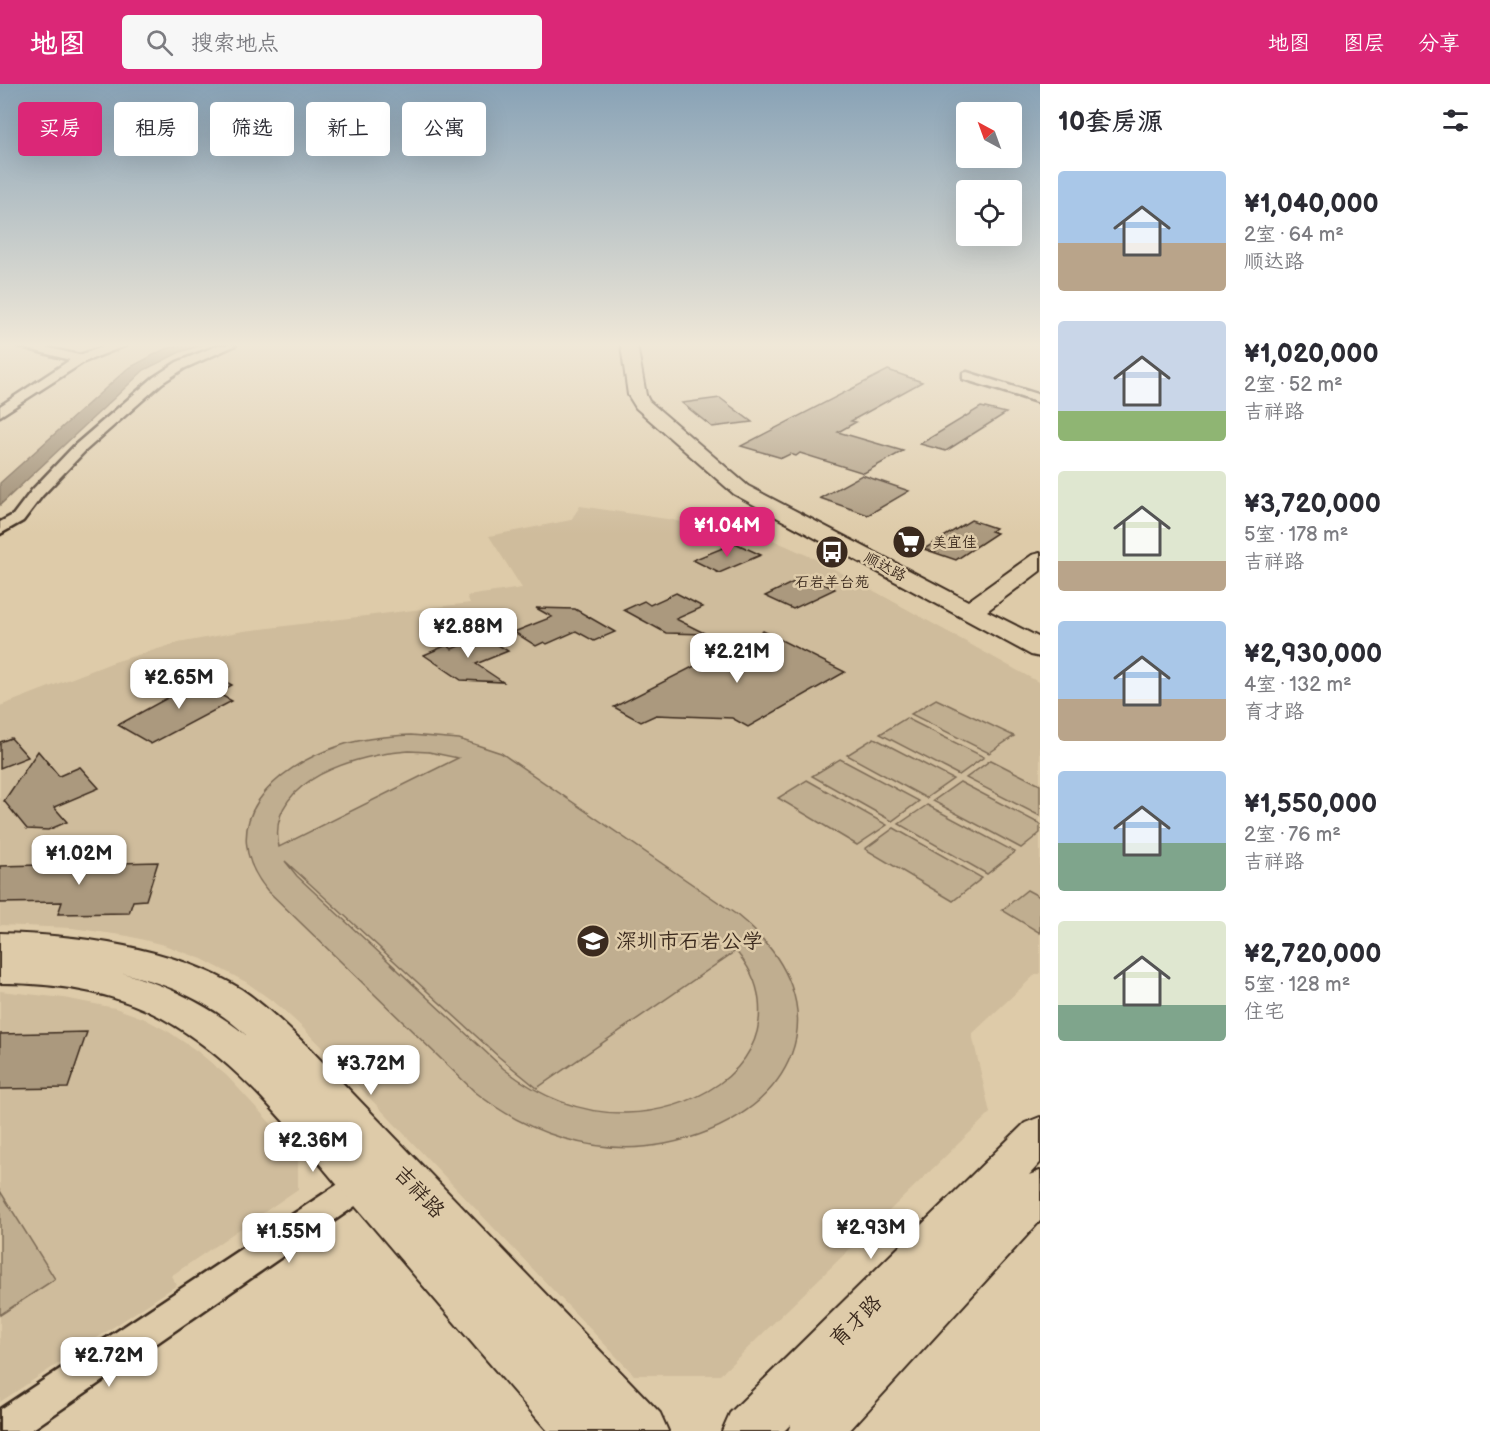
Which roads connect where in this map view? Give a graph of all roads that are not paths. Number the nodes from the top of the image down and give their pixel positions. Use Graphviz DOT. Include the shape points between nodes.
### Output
graph roads {
  1 [pos="125,408"];
  2 [pos="646,408"];
  3 [pos="0,529"];
  4 [pos="1040,560"];
  5 [pos="969,612"];
  6 [pos="1040,649"];
  7 [pos="0,946"];
  8 [pos="0,970"];
  9 [pos="1040,1135"];
  10 [pos="363,1184"];
  11 [pos="1040,1191"];
  12 [pos="0,1430"];
  13 [pos="582,1431"];
  14 [pos="642,1431"];
  15 [pos="748,1431"];
  16 [pos="814,1431"];
  1 -- 3 [label="street" via="88,440 18,518"];
  2 -- 5 [label="street, 顺达路" via="741,490"];
  4 -- 5 [label="street"];
  5 -- 6 [label="street, 顺达路"];
  7 -- 14 [label="street, 吉祥路" via="81,951 157,970 217,993 258,1022"];
  8 -- 10 [label="street, 吉祥路" via="60,972 101,981 193,1018 261,1072"];
  9 -- 15 [label="street, 育才路"];
  10 -- 12 [label="street"];
  10 -- 13 [label="street, 吉祥路"];
  11 -- 16 [label="street"];
}
